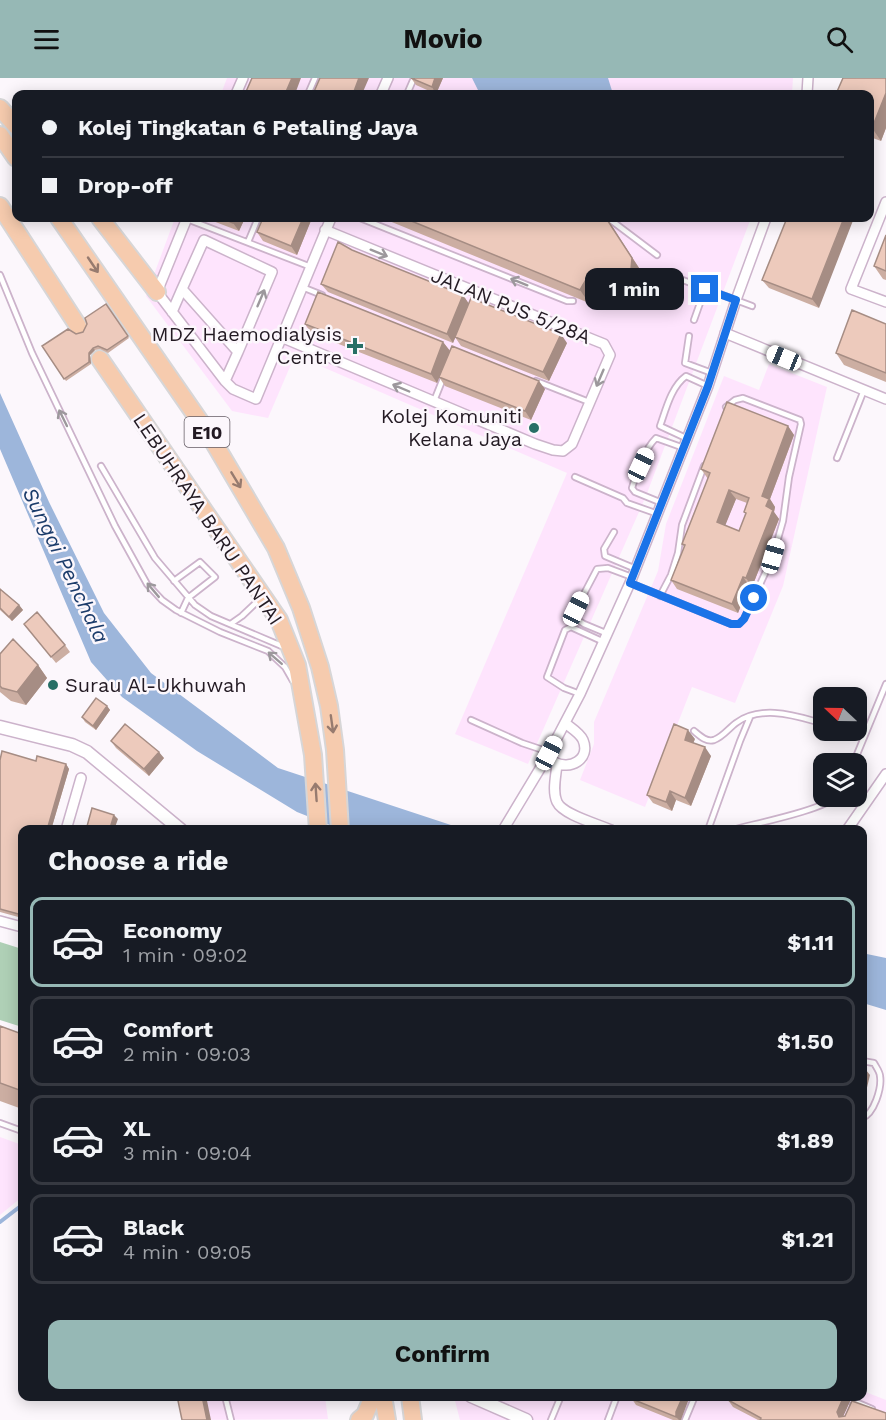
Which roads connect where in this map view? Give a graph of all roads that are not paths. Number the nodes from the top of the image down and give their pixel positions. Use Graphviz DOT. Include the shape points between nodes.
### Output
graph roads {
  1 [pos="0,108"];
  2 [pos="12,122"];
  3 [pos="0,135"];
  4 [pos="12,152"];
  5 [pos="886,202"];
  6 [pos="0,206"];
  7 [pos="62,222"];
  8 [pos="103,222"];
  9 [pos="185,222"];
  10 [pos="197,222"];
  11 [pos="256,222"];
  12 [pos="329,222"];
  13 [pos="370,222"];
  14 [pos="613,222"];
  15 [pos="765,222"];
  16 [pos="325,230"];
  17 [pos="248,242"];
  18 [pos="657,255"];
  19 [pos="310,267"];
  20 [pos="0,275"];
  21 [pos="672,276"];
  22 [pos="302,287"];
  23 [pos="182,289"];
  24 [pos="705,289"];
  25 [pos="157,292"];
  26 [pos="478,293"];
  27 [pos="323,296"];
  28 [pos="736,300"];
  29 [pos="573,301"];
  30 [pos="886,302"];
  31 [pos="474,304"];
  32 [pos="752,306"];
  33 [pos="172,312"];
  34 [pos="694,320"];
  35 [pos="78,326"];
  36 [pos="724,333"];
  37 [pos="689,336"];
  38 [pos="281,337"];
  39 [pos="238,352"];
  40 [pos="100,358"];
  41 [pos="447,370"];
  42 [pos="712,373"];
  43 [pos="528,378"];
  44 [pos="225,381"];
  45 [pos="708,386"];
  46 [pos="864,390"];
  47 [pos="886,399"];
  48 [pos="434,401"];
  49 [pos="590,403"];
  50 [pos="723,417"];
  51 [pos="686,443"];
  52 [pos="837,458"];
  53 [pos="706,461"];
  54 [pos="101,466"];
  55 [pos="575,477"];
  56 [pos="662,503"];
  57 [pos="658,514"];
  58 [pos="614,532"];
  59 [pos="633,577"];
  60 [pos="174,581"];
  61 [pos="264,595"];
  62 [pos="660,596"];
  63 [pos="188,598"];
  64 [pos="181,612"];
  65 [pos="232,624"];
  66 [pos="606,638"];
  67 [pos="292,651"];
  68 [pos="886,684"];
  69 [pos="580,694"];
  70 [pos="750,717"];
  71 [pos="471,720"];
  72 [pos="813,721"];
  73 [pos="565,723"];
  74 [pos="0,727"];
  75 [pos="694,731"];
  76 [pos="313,752"];
  77 [pos="858,753"];
  78 [pos="548,755"];
  79 [pos="557,764"];
  80 [pos="886,774"];
  81 [pos="81,778"];
  82 [pos="817,807"];
  83 [pos="67,825"];
  84 [pos="175,825"];
  85 [pos="318,825"];
  86 [pos="340,825"];
  87 [pos="506,825"];
  88 [pos="599,825"];
  89 [pos="710,825"];
  90 [pos="750,825"];
  91 [pos="850,825"];
  92 [pos="0,921"];
  93 [pos="18,926"];
  94 [pos="867,1062"];
  95 [pos="867,1116"];
  96 [pos="0,1123"];
  97 [pos="18,1130"];
  98 [pos="226,1401"];
  99 [pos="371,1401"];
  100 [pos="385,1401"];
  101 [pos="411,1401"];
  102 [pos="489,1401"];
  103 [pos="559,1401"];
  104 [pos="615,1401"];
  105 [pos="693,1401"];
  106 [pos="877,1411"];
  107 [pos="849,1413"];
  108 [pos="231,1420"];
  109 [pos="359,1420"];
  110 [pos="387,1420"];
  111 [pos="413,1420"];
  112 [pos="526,1420"];
  113 [pos="551,1420"];
  114 [pos="608,1420"];
  115 [pos="685,1420"];
  1 -- 2 [label="highway"];
  3 -- 4 [label="highway"];
  5 -- 30 [label="street" via="851,289"];
  6 -- 35 [label="highway"];
  7 -- 86 [label="highway, LEBUHRAYA BARU PANTAI / E10, one-way" via="210,436 276,548 301,608 329,706"];
  8 -- 25 [label="highway"];
  9 -- 25 [label="street"];
  10 -- 17 [label="lane"];
  11 -- 17 [label="lane"];
  12 -- 16 [label="street"];
  29 -- 13 [label="lane, one-way"];
  14 -- 18 [label="lane"];
  15 -- 28 [label="street"];
  16 -- 19 [label="street"];
  16 -- 26 [label="street, JALAN PJS 5/28A, one-way"];
  17 -- 19 [label="lane"];
  19 -- 22 [label="street"];
  64 -- 20 [label="lane, one-way" via="147,584 32,353"];
  21 -- 24 [label="lane"];
  22 -- 27 [label="lane"];
  22 -- 38 [label="street"];
  23 -- 33 [label="street"];
  23 -- 39 [label="street"];
  39 -- 23 [label="street, one-way" via="272,272 204,240"];
  24 -- 28 [label="lane"];
  24 -- 34 [label="lane"];
  25 -- 33 [label="street"];
  26 -- 31 [label="lane"];
  26 -- 49 [label="street, JALAN PJS 5/28A, one-way" via="604,344 609,355"];
  28 -- 32 [label="lane"];
  28 -- 36 [label="street"];
  33 -- 44 [label="street"];
  36 -- 42 [label="street"];
  36 -- 46 [label="street"];
  37 -- 42 [label="lane" via="685,363"];
  38 -- 44 [label="street" via="256,399"];
  48 -- 38 [label="street, JALAN PJS 5/28A, one-way"];
  39 -- 44 [label="street"];
  40 -- 61 [label="highway, LEBUHRAYA BARU PANTAI / E10"];
  41 -- 48 [label="lane"];
  42 -- 45 [label="street"];
  43 -- 49 [label="lane"];
  45 -- 51 [label="street"];
  45 -- 51 [label="lane" via="686,376 676,385 667,406 660,426"];
  46 -- 47 [label="street"];
  46 -- 52 [label="lane"];
  48 -- 49 [label="street, JALAN PJS 5/28A" via="535,444 563,451 572,444"];
  50 -- 62 [label="lane" via="727,405 744,398 800,420 773,556 739,624"];
  51 -- 56 [label="street"];
  51 -- 56 [label="lane" via="656,438 634,479 635,492"];
  53 -- 62 [label="lane" via="682,525 671,575"];
  54 -- 60 [label="lane" via="155,558"];
  55 -- 57 [label="lane"];
  56 -- 57 [label="street"];
  57 -- 59 [label="street"];
  58 -- 59 [label="lane" via="604,549 605,556"];
  59 -- 62 [label="lane"];
  59 -- 66 [label="street"];
  59 -- 66 [label="lane" via="608,568 597,569 576,609 575,618"];
  60 -- 63 [label="lane"];
  60 -- 63 [label="lane" via="200,562 215,578"];
  61 -- 65 [label="lane"];
  61 -- 67 [label="highway, LEBUHRAYA BARU PANTAI / E10"];
  63 -- 64 [label="lane"];
  63 -- 65 [label="lane" via="211,616"];
  76 -- 64 [label="lane, one-way" via="293,681 285,667 268,651"];
  65 -- 67 [label="lane"];
  66 -- 69 [label="street"];
  66 -- 69 [label="lane" via="571,627 565,630 547,677"];
  67 -- 76 [label="highway, LEBUHRAYA BARU PANTAI / E10"];
  68 -- 77 [label="lane"];
  69 -- 73 [label="street"];
  70 -- 72 [label="lane" via="778,712"];
  70 -- 75 [label="lane" via="738,721 712,741"];
  70 -- 89 [label="lane"];
  71 -- 78 [label="lane"];
  73 -- 78 [label="street"];
  73 -- 79 [label="street" via="580,736 585,747 578,762"];
  74 -- 84 [label="street" via="87,752"];
  85 -- 76 [label="highway, LEBUHRAYA BARU PANTAI / E10, one-way"];
  78 -- 79 [label="street"];
  78 -- 87 [label="street"];
  79 -- 88 [label="street" via="557,801 563,810"];
  80 -- 91 [label="street"];
  81 -- 83 [label="street"];
  82 -- 90 [label="lane"];
  92 -- 93 [label="street"];
  94 -- 95 [label="lane" via="874,1063 880,1077 874,1107"];
  96 -- 97 [label="lane"];
  98 -- 108 [label="lane"];
  99 -- 109 [label="highway"];
  100 -- 110 [label="highway"];
  101 -- 111 [label="highway"];
  102 -- 112 [label="street"];
  103 -- 113 [label="lane"];
  104 -- 114 [label="lane"];
  105 -- 115 [label="lane"];
  106 -- 107 [label="lane" via="856,1403"];
}
